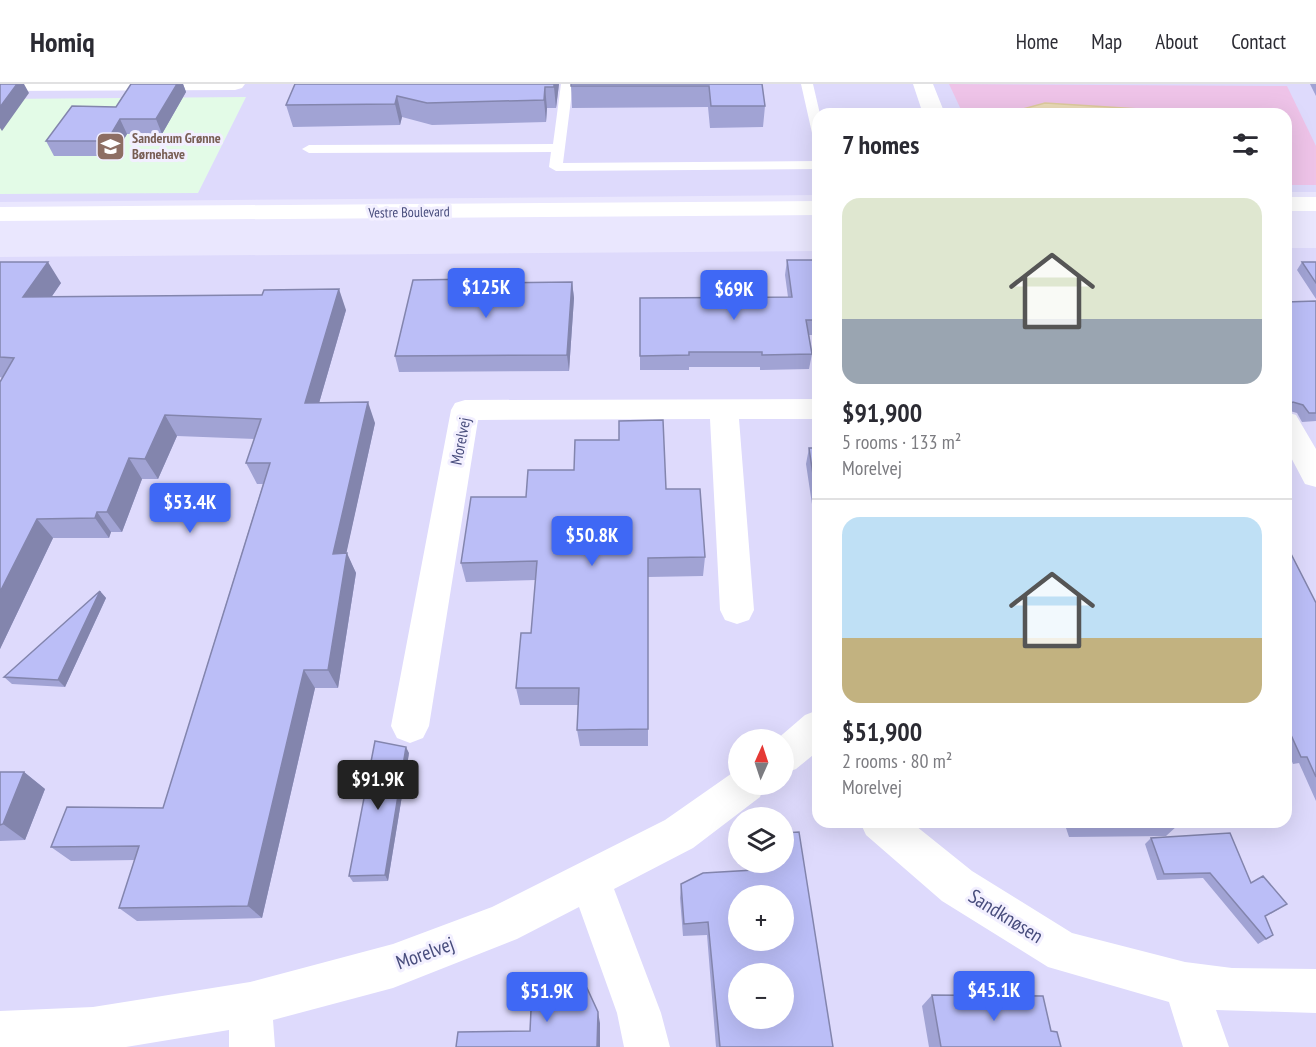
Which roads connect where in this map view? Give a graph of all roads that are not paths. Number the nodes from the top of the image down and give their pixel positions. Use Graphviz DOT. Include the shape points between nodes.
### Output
graph roads {
  1 [pos="54,84"];
  2 [pos="235,84"];
  3 [pos="567,84"];
  4 [pos="807,84"];
  5 [pos="923,84"];
  6 [pos="0,85"];
  7 [pos="812,108"];
  8 [pos="932,108"];
  9 [pos="559,148"];
  10 [pos="309,149"];
  11 [pos="812,165"];
  12 [pos="1292,204"];
  13 [pos="1316,204"];
  14 [pos="812,208"];
  15 [pos="0,214"];
  16 [pos="812,409"];
  17 [pos="724,410"];
  18 [pos="1292,433"];
  19 [pos="1316,476"];
  20 [pos="737,610"];
  21 [pos="410,726"];
  22 [pos="731,795"];
  23 [pos="887,828"];
  24 [pos="590,880"];
  25 [pos="1185,984"];
  26 [pos="1316,991"];
  27 [pos="250,1004"];
  28 [pos="0,1034"];
  29 [pos="252,1047"];
  30 [pos="647,1047"];
  31 [pos="1206,1047"];
  1 -- 2 [label="street"];
  1 -- 6 [label="street"];
  3 -- 9 [label="lane"];
  4 -- 7 [label="lane"];
  5 -- 8 [label="street"];
  9 -- 10 [label="lane"];
  9 -- 11 [label="lane" via="556,167"];
  12 -- 13 [label="street"];
  14 -- 15 [label="street, Vestre Boulevard"];
  16 -- 17 [label="street, Morelvej"];
  17 -- 20 [label="street"];
  17 -- 21 [label="street, Morelvej" via="465,410"];
  18 -- 19 [label="street"];
  22 -- 24 [label="street, Morelvej" via="679,834"];
  23 -- 25 [label="street, Sandknøsen" via="957,886 1063,952"];
  24 -- 27 [label="street, Morelvej" via="502,924 393,966"];
  24 -- 30 [label="street" via="639,1013"];
  25 -- 26 [label="street, Sandknøsen" via="1232,990"];
  25 -- 31 [label="street"];
  27 -- 28 [label="street, Morelvej" via="93,1029"];
  27 -- 29 [label="street"];
}
